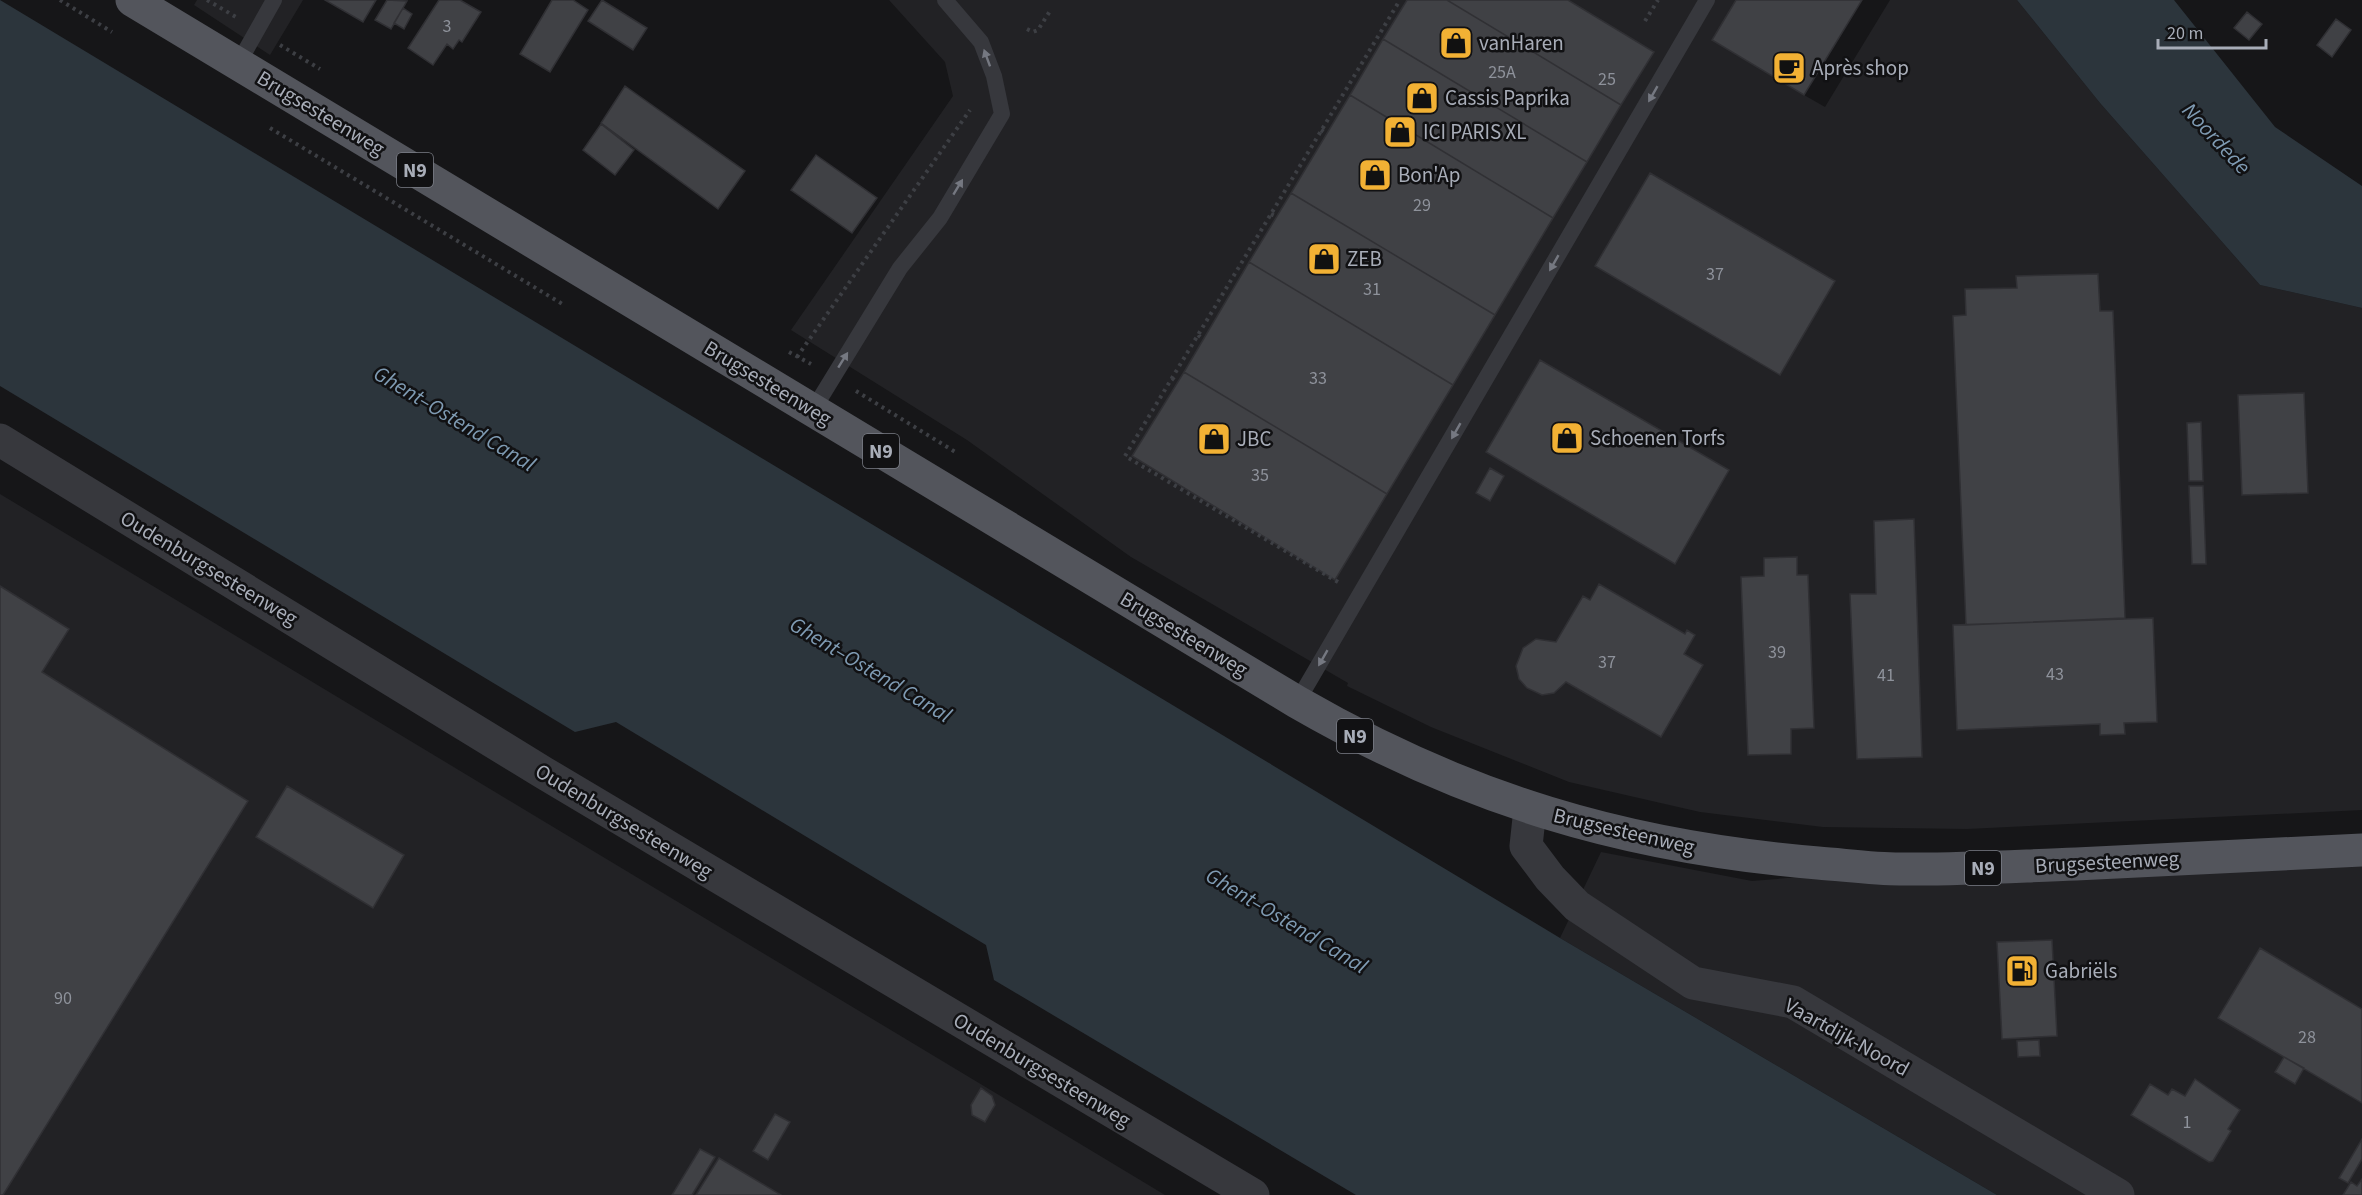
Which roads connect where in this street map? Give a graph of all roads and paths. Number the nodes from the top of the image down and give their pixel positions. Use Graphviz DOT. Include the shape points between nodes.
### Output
graph roads {
  1 [pos="132,0"];
  2 [pos="274,0"];
  3 [pos="945,0"];
  4 [pos="1400,0"];
  5 [pos="1658,0"];
  6 [pos="1707,0"];
  7 [pos="1050,11"];
  8 [pos="1645,21"];
  9 [pos="1027,29"];
  10 [pos="1372,48"];
  11 [pos="1377,51"];
  12 [pos="238,64"];
  13 [pos="974,105"];
  14 [pos="1321,130"];
  15 [pos="1327,134"];
  16 [pos="1271,214"];
  17 [pos="1277,217"];
  18 [pos="1198,335"];
  19 [pos="1203,339"];
  20 [pos="1172,378"];
  21 [pos="1178,382"];
  22 [pos="776,387"];
  23 [pos="813,410"];
  24 [pos="0,440"];
  25 [pos="1359,595"];
  26 [pos="1297,702"];
  27 [pos="1530,809"];
  28 [pos="2362,850"];
  29 [pos="1253,1195"];
  30 [pos="2118,1195"];
  1 -- 12 [label="main road, Brugsesteenweg / N9"];
  2 -- 12 [label="lane"];
  23 -- 3 [label="lane, one-way" via="900,268 940,218 1002,114 981,42"];
  4 -- 10 [label="path"];
  5 -- 8 [label="path"];
  6 -- 25 [label="lane, one-way"];
  7 -- 9 [label="path" via="1038,30"];
  10 -- 11 [label="path"];
  10 -- 14 [label="path"];
  12 -- 22 [label="main road, Brugsesteenweg / N9"];
  13 -- 22 [label="path"];
  14 -- 15 [label="path"];
  14 -- 16 [label="path"];
  16 -- 17 [label="path"];
  16 -- 18 [label="path"];
  18 -- 19 [label="path"];
  18 -- 20 [label="path"];
  20 -- 21 [label="path"];
  20 -- 25 [label="path" via="1125,456"];
  22 -- 23 [label="main road, Brugsesteenweg / N9"];
  23 -- 26 [label="main road, Brugsesteenweg / N9"];
  24 -- 29 [label="street, Oudenburgsesteenweg" via="544,773"];
  25 -- 26 [label="lane, one-way"];
  26 -- 27 [label="main road, Brugsesteenweg / N9" via="1374,745 1449,780"];
  27 -- 28 [label="main road, Brugsesteenweg / N9" via="1607,831 1754,858 1898,869"];
  27 -- 30 [label="street, Vaartdijk-Noord" via="1526,846 1550,878 1577,906 1672,970 1693,983 1793,1002"];
}
